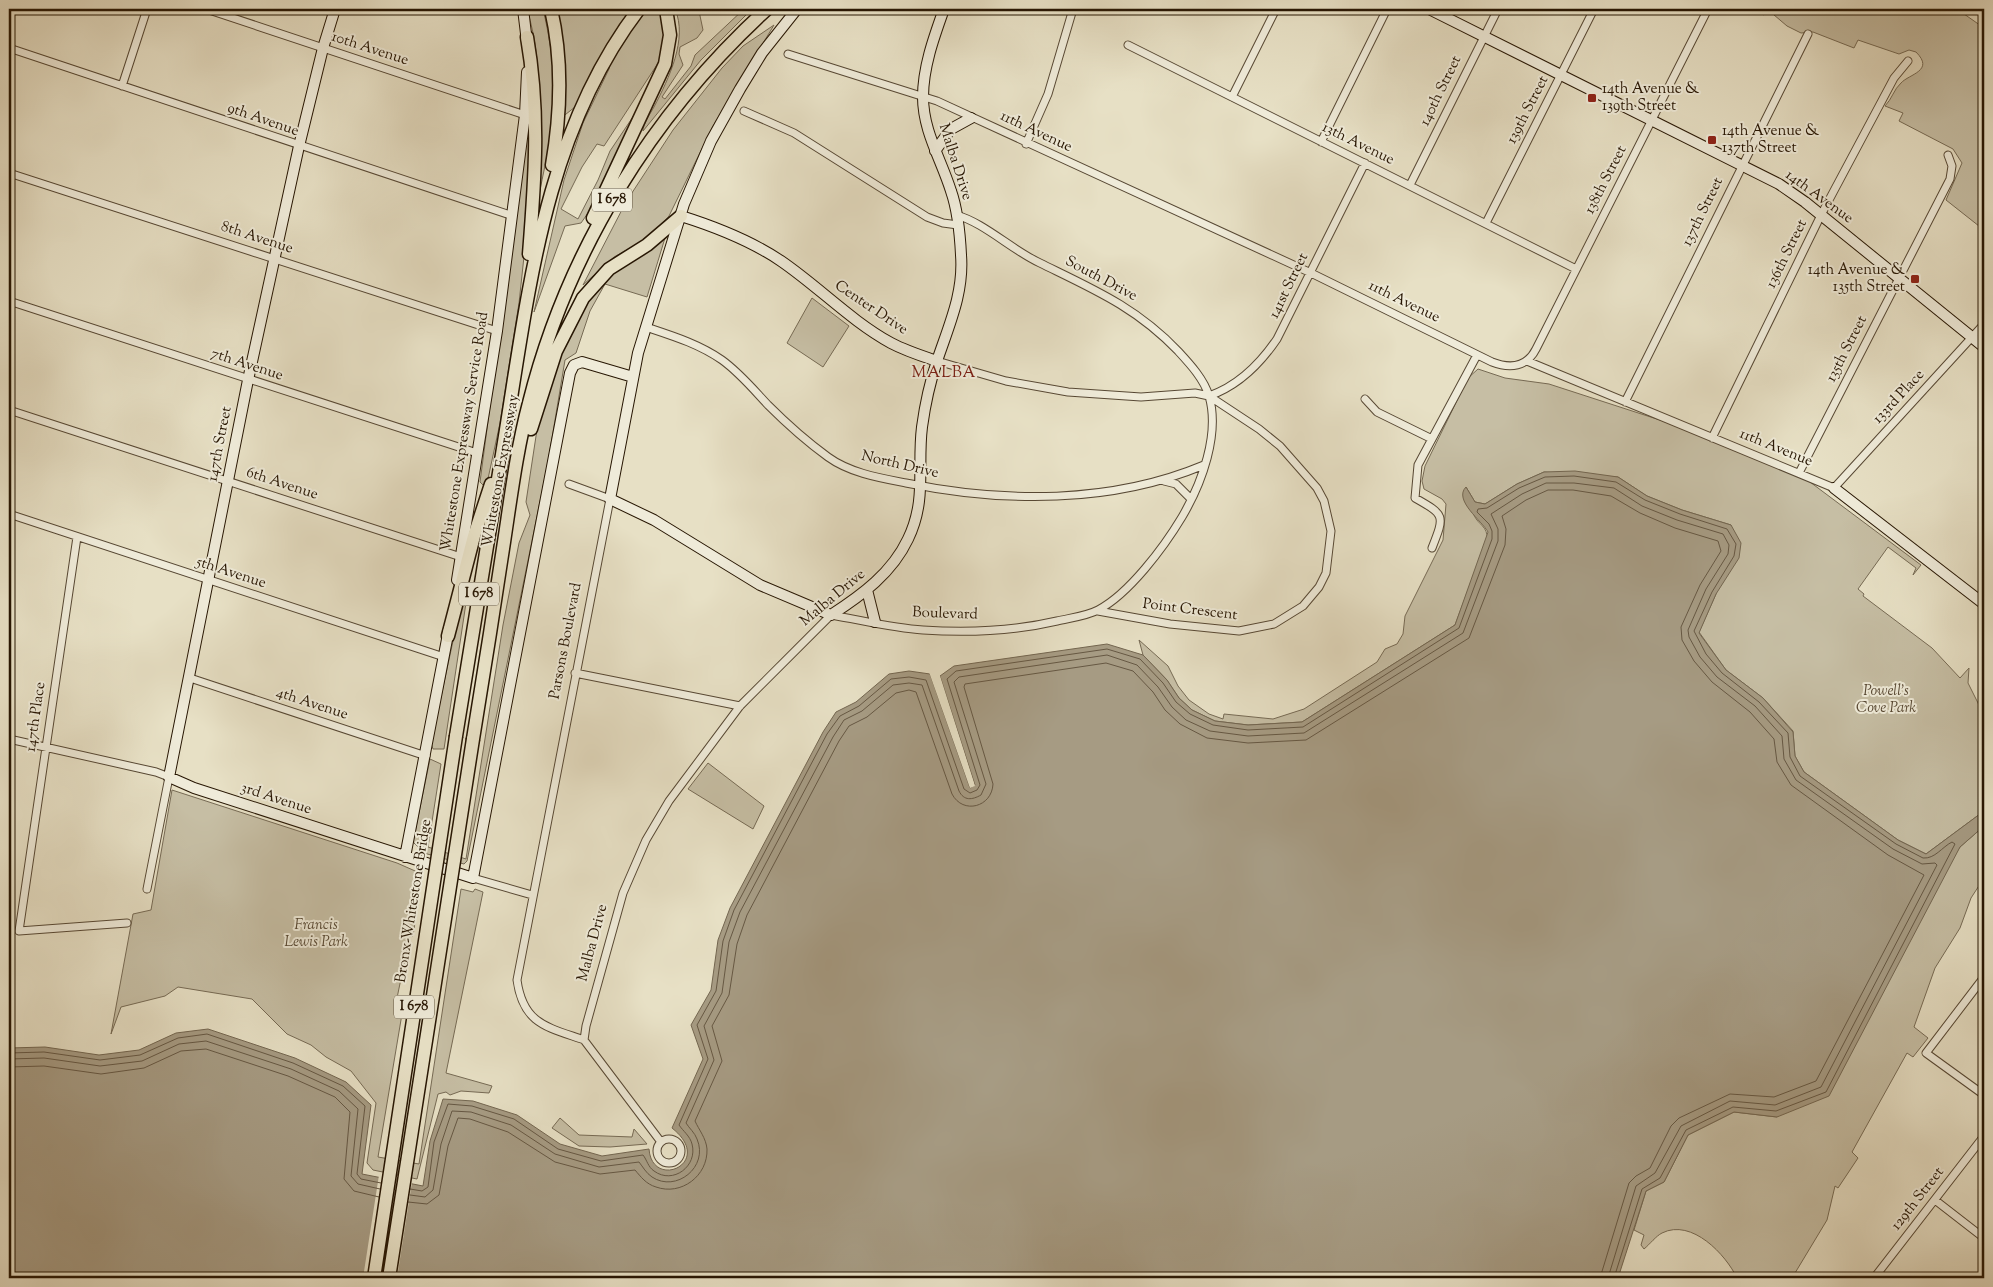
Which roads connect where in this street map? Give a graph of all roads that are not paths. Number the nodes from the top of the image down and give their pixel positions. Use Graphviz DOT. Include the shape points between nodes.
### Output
graph roads {
  1 [pos="147,9"];
  2 [pos="206,9"];
  3 [pos="335,9"];
  4 [pos="522,9"];
  5 [pos="551,9"];
  6 [pos="639,9"];
  7 [pos="666,9"];
  8 [pos="767,9"];
  9 [pos="797,9"];
  10 [pos="944,9"];
  11 [pos="1073,9"];
  12 [pos="1276,9"];
  13 [pos="1387,9"];
  14 [pos="1429,9"];
  15 [pos="1498,9"];
  16 [pos="1594,9"];
  17 [pos="1708,9"];
  18 [pos="1808,34"];
  19 [pos="1484,36"];
  20 [pos="527,37"];
  21 [pos="1128,45"];
  22 [pos="9,48"];
  23 [pos="323,48"];
  24 [pos="788,54"];
  25 [pos="1908,61"];
  26 [pos="1561,75"];
  27 [pos="122,86"];
  28 [pos="923,97"];
  29 [pos="1232,97"];
  30 [pos="744,111"];
  31 [pos="525,115"];
  32 [pos="971,118"];
  33 [pos="1652,120"];
  34 [pos="1321,142"];
  35 [pos="1026,144"];
  36 [pos="299,146"];
  37 [pos="935,151"];
  38 [pos="1948,155"];
  39 [pos="1365,163"];
  40 [pos="1742,165"];
  41 [pos="9,172"];
  42 [pos="1410,185"];
  43 [pos="510,215"];
  44 [pos="1821,215"];
  45 [pos="681,216"];
  46 [pos="957,220"];
  47 [pos="1486,223"];
  48 [pos="542,226"];
  49 [pos="276,260"];
  50 [pos="1576,269"];
  51 [pos="1311,273"];
  52 [pos="1898,277"];
  53 [pos="9,302"];
  54 [pos="524,316"];
  55 [pos="556,317"];
  56 [pos="1984,324"];
  57 [pos="646,327"];
  58 [pos="496,331"];
  59 [pos="1972,337"];
  60 [pos="1984,346"];
  61 [pos="1477,355"];
  62 [pos="937,361"];
  63 [pos="1527,361"];
  64 [pos="633,377"];
  65 [pos="248,380"];
  66 [pos="1209,396"];
  67 [pos="1365,399"];
  68 [pos="1625,402"];
  69 [pos="9,410"];
  70 [pos="1712,438"];
  71 [pos="1432,439"];
  72 [pos="502,451"];
  73 [pos="477,453"];
  74 [pos="1204,465"];
  75 [pos="1799,474"];
  76 [pos="1163,480"];
  77 [pos="228,481"];
  78 [pos="569,484"];
  79 [pos="921,486"];
  80 [pos="1834,488"];
  81 [pos="610,499"];
  82 [pos="1191,500"];
  83 [pos="511,501"];
  84 [pos="9,514"];
  85 [pos="77,537"];
  86 [pos="1432,548"];
  87 [pos="461,557"];
  88 [pos="208,580"];
  89 [pos="867,590"];
  90 [pos="1984,604"];
  91 [pos="1098,611"];
  92 [pos="831,615"];
  93 [pos="874,622"];
  94 [pos="448,636"];
  95 [pos="444,657"];
  96 [pos="575,673"];
  97 [pos="190,678"];
  98 [pos="740,706"];
  99 [pos="456,736"];
  100 [pos="9,738"];
  101 [pos="45,747"];
  102 [pos="426,756"];
  103 [pos="169,777"];
  104 [pos="405,857"];
  105 [pos="473,878"];
  106 [pos="147,889"];
  107 [pos="532,895"];
  108 [pos="127,923"];
  109 [pos="1984,977"];
  110 [pos="584,1040"];
  111 [pos="1984,1094"];
  112 [pos="1984,1136"];
  113 [pos="661,1142"];
  114 [pos="1935,1200"];
  115 [pos="1984,1238"];
  116 [pos="374,1278"];
  117 [pos="389,1278"];
  118 [pos="1874,1278"];
  1 -- 27 [label="street"];
  2 -- 23 [label="street, 10th Avenue"];
  3 -- 23 [label="street, 147th Street"];
  4 -- 20 [label="street, Whitestone Expressway Service Road"];
  5 -- 48 [label="highway" via="559,68 559,112"];
  6 -- 48 [label="highway, Whitestone Expressway / I 678" via="608,54 577,114 556,172"];
  7 -- 55 [label="highway" via="670,40 663,70 588,230"];
  8 -- 55 [label="highway, Whitestone Expressway / I 678" via="706,71 641,155 580,260"];
  9 -- 45 [label="street" via="762,53 726,114 705,155"];
  10 -- 28 [label="street, Malba Drive" via="928,60"];
  11 -- 35 [label="street" via="1048,94"];
  12 -- 29 [label="street"];
  13 -- 34 [label="street"];
  14 -- 19 [label="street, 14th Avenue"];
  15 -- 19 [label="street, 140th Street"];
  16 -- 26 [label="street, 139th Street"];
  17 -- 33 [label="street, 138th Street"];
  18 -- 40 [label="street, 137th Street"];
  19 -- 26 [label="street, 14th Avenue"];
  19 -- 42 [label="street, 140th Street"];
  20 -- 31 [label="street, Whitestone Expressway Service Road"];
  20 -- 54 [label="highway" via="536,97 537,149"];
  21 -- 29 [label="street, 13th Avenue"];
  22 -- 27 [label="street, 9th Avenue"];
  23 -- 31 [label="street, 10th Avenue"];
  23 -- 36 [label="street, 147th Street"];
  24 -- 28 [label="street, 11th Avenue"];
  25 -- 44 [label="street, 136th Street" via="1894,78"];
  26 -- 33 [label="street, 14th Avenue"];
  26 -- 47 [label="street, 139th Street"];
  27 -- 36 [label="street, 9th Avenue"];
  28 -- 32 [label="street, 11th Avenue"];
  28 -- 37 [label="street, Malba Drive"];
  29 -- 34 [label="street, 13th Avenue"];
  30 -- 46 [label="street, South Drive" via="794,133 927,217 943,224"];
  31 -- 43 [label="street, Whitestone Expressway Service Road"];
  32 -- 35 [label="street, 11th Avenue"];
  32 -- 37 [label="street" via="950,129"];
  33 -- 40 [label="street, 14th Avenue"];
  33 -- 50 [label="street, 138th Street"];
  34 -- 39 [label="street, 13th Avenue"];
  35 -- 51 [label="street, 11th Avenue"];
  36 -- 43 [label="street, 9th Avenue"];
  36 -- 49 [label="street, 147th Street"];
  37 -- 46 [label="street, Malba Drive" via="952,193"];
  38 -- 52 [label="street, 135th Street" via="1952,166 1950,178"];
  39 -- 42 [label="street, 13th Avenue"];
  39 -- 51 [label="street, 141st Street"];
  40 -- 44 [label="street, 14th Avenue" via="1779,184"];
  40 -- 68 [label="street, 137th Street"];
  41 -- 49 [label="street, 8th Avenue"];
  42 -- 47 [label="street, 13th Avenue"];
  43 -- 58 [label="street, Whitestone Expressway Service Road"];
  44 -- 52 [label="street, 14th Avenue"];
  44 -- 70 [label="street, 136th Street"];
  45 -- 57 [label="street, Parsons Boulevard"];
  45 -- 62 [label="street, Center Drive" via="726,231 766,252 879,335 905,350"];
  45 -- 83 [label="highway" via="609,270 592,285 580,302 547,377"];
  46 -- 62 [label="street, Malba Drive" via="960,287"];
  46 -- 66 [label="street, South Drive" via="974,222 1022,254 1140,316 1188,361"];
  47 -- 50 [label="street, 13th Avenue"];
  48 -- 54 [label="highway, Whitestone Expressway / I 678"];
  49 -- 58 [label="street, 8th Avenue"];
  49 -- 65 [label="street, 147th Street"];
  50 -- 63 [label="street, 138th Street"];
  51 -- 61 [label="street, 11th Avenue"];
  51 -- 66 [label="street, 141st Street" via="1270,350 1242,378"];
  52 -- 59 [label="street, 14th Avenue"];
  52 -- 75 [label="street, 135th Street"];
  53 -- 65 [label="street, 7th Avenue"];
  54 -- 72 [label="highway, Whitestone Expressway / I 678"];
  55 -- 83 [label="highway, Whitestone Expressway / I 678" via="529,404"];
  56 -- 59 [label="street, 133rd Place"];
  57 -- 64 [label="street, Parsons Boulevard"];
  57 -- 79 [label="street, North Drive" via="687,341 721,360 803,438 830,459 877,477"];
  58 -- 73 [label="street, Whitestone Expressway Service Road"];
  59 -- 60 [label="street, 14th Avenue"];
  59 -- 80 [label="street, 133rd Place"];
  61 -- 63 [label="street, 11th Avenue" via="1508,366"];
  61 -- 71 [label="street"];
  62 -- 66 [label="street, Center Drive" via="1006,381 1068,392 1133,396 1195,393"];
  62 -- 79 [label="street, Malba Drive" via="922,430"];
  63 -- 68 [label="street, 11th Avenue"];
  64 -- 81 [label="street, Parsons Boulevard"];
  64 -- 105 [label="street" via="584,362 576,364 569,376"];
  65 -- 73 [label="street, 7th Avenue"];
  65 -- 77 [label="street, 147th Street"];
  66 -- 74 [label="street, Boulevard" via="1212,429"];
  66 -- 91 [label="street, Point Crescent" via="1272,440 1317,488 1328,511 1331,531 1326,573 1303,606 1274,624 1257,629 1239,631 1194,627"];
  67 -- 71 [label="street" via="1377,412"];
  68 -- 70 [label="street, 11th Avenue"];
  69 -- 77 [label="street, 6th Avenue"];
  70 -- 75 [label="street, 11th Avenue"];
  71 -- 86 [label="street" via="1418,465 1416,498 1436,510 1441,518"];
  72 -- 94 [label="highway" via="476,529"];
  72 -- 99 [label="highway, Whitestone Expressway / I 678"];
  73 -- 87 [label="street, Whitestone Expressway Service Road"];
  74 -- 76 [label="street, North Drive"];
  74 -- 82 [label="street, Boulevard"];
  75 -- 80 [label="street, 11th Avenue"];
  76 -- 79 [label="street, North Drive" via="1063,496 989,495"];
  76 -- 82 [label="street" via="1176,484"];
  77 -- 87 [label="street, 6th Avenue"];
  77 -- 88 [label="street, 147th Street"];
  78 -- 81 [label="street, Boulevard"];
  79 -- 89 [label="street, Malba Drive" via="919,510 908,539 901,552"];
  80 -- 90 [label="street, 11th Avenue"];
  81 -- 92 [label="street, Boulevard" via="654,520 760,585"];
  81 -- 96 [label="street, Parsons Boulevard"];
  82 -- 91 [label="street, Boulevard" via="1172,533 1146,567"];
  83 -- 117 [label="highway, Whitestone Expressway / I 678, bridge"];
  84 -- 85 [label="street, 5th Avenue"];
  85 -- 88 [label="street, 5th Avenue"];
  85 -- 101 [label="street, 147th Place"];
  87 -- 94 [label="street, Whitestone Expressway Service Road"];
  88 -- 95 [label="street, 5th Avenue"];
  88 -- 97 [label="street, 147th Street"];
  89 -- 92 [label="street, Malba Drive"];
  89 -- 93 [label="street"];
  91 -- 93 [label="street, Boulevard" via="1048,623 977,631 921,630"];
  92 -- 93 [label="street, Boulevard"];
  92 -- 98 [label="street, Malba Drive"];
  94 -- 95 [label="street, Whitestone Expressway Service Road"];
  95 -- 102 [label="street, Whitestone Expressway Service Road"];
  96 -- 98 [label="street"];
  96 -- 107 [label="street, Parsons Boulevard"];
  97 -- 102 [label="street, 4th Avenue"];
  97 -- 103 [label="street, 147th Street"];
  98 -- 110 [label="street, Malba Drive" via="669,801 636,861 619,904"];
  99 -- 116 [label="highway, Bronx-Whitestone Bridge / I 678, bridge"];
  100 -- 101 [label="street, 3rd Avenue"];
  101 -- 103 [label="street, 3rd Avenue"];
  101 -- 108 [label="street, 147th Place" via="19,931"];
  102 -- 104 [label="street, Whitestone Expressway Service Road"];
  103 -- 104 [label="street, 3rd Avenue"];
  103 -- 106 [label="street, 147th Street"];
  104 -- 105 [label="street, 3rd Avenue"];
  105 -- 107 [label="street, 3rd Avenue"];
  107 -- 110 [label="street, Parsons Boulevard" via="517,980 520,1002 538,1021"];
  109 -- 111 [label="street" via="1926,1053"];
  110 -- 113 [label="street"];
  112 -- 114 [label="street, 129th Street"];
  114 -- 115 [label="street"];
  114 -- 118 [label="street, 129th Street"];
}
